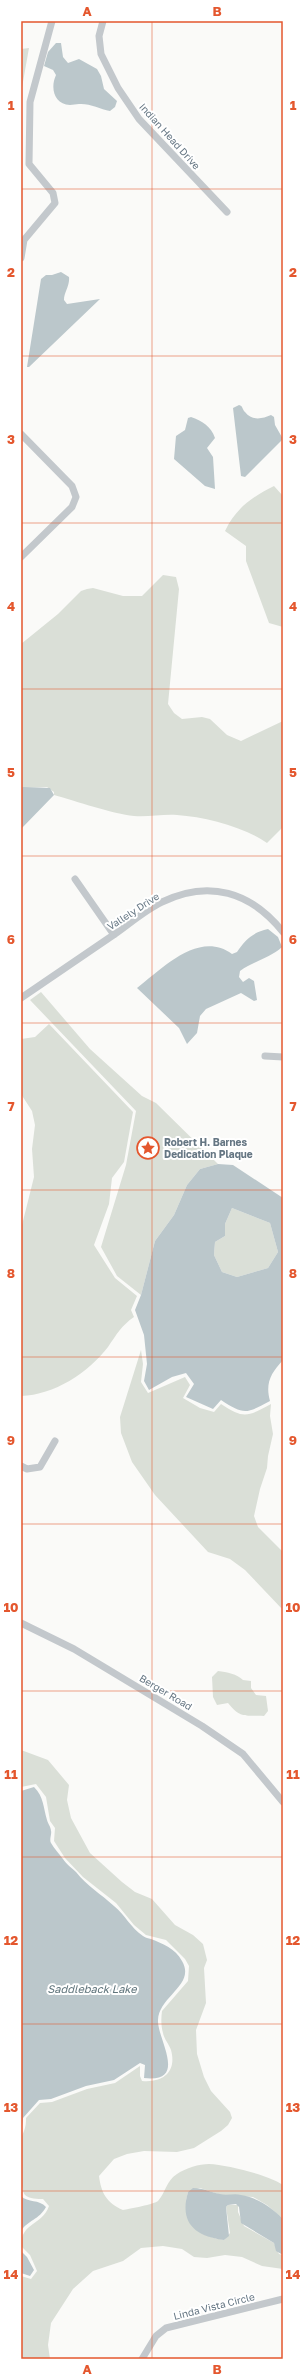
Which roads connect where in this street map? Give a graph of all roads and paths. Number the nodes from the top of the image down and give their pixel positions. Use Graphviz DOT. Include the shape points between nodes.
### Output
graph roads {
  1 [pos="52,21"];
  2 [pos="103,21"];
  3 [pos="227,212"];
  4 [pos="21,258"];
  5 [pos="21,434"];
  6 [pos="21,557"];
  7 [pos="75,879"];
  8 [pos="283,932"];
  9 [pos="114,935"];
  10 [pos="21,998"];
  11 [pos="265,1056"];
  12 [pos="283,1057"];
  13 [pos="55,1441"];
  14 [pos="21,1466"];
  15 [pos="21,1623"];
  16 [pos="283,1802"];
  17 [pos="283,2299"];
  18 [pos="142,2359"];
  1 -- 4 [label="street" via="30,102 29,164 53,193 55,203 24,240"];
  2 -- 3 [label="street, Indian Head Drive" via="99,36 101,54 118,88 139,119"];
  5 -- 6 [label="street" via="72,486 76,497 72,507"];
  7 -- 9 [label="street"];
  8 -- 9 [label="street, Vallely Drive" via="267,914 242,897 207,890 189,892 161,903"];
  9 -- 10 [label="street, Vallely Drive"];
  11 -- 12 [label="street"];
  13 -- 14 [label="street" via="40,1467 27,1469"];
  15 -- 16 [label="street, Berger Road" via="74,1649 202,1726 243,1754"];
  17 -- 18 [label="street, Linda Vista Circle" via="166,2328 156,2336"];
}
